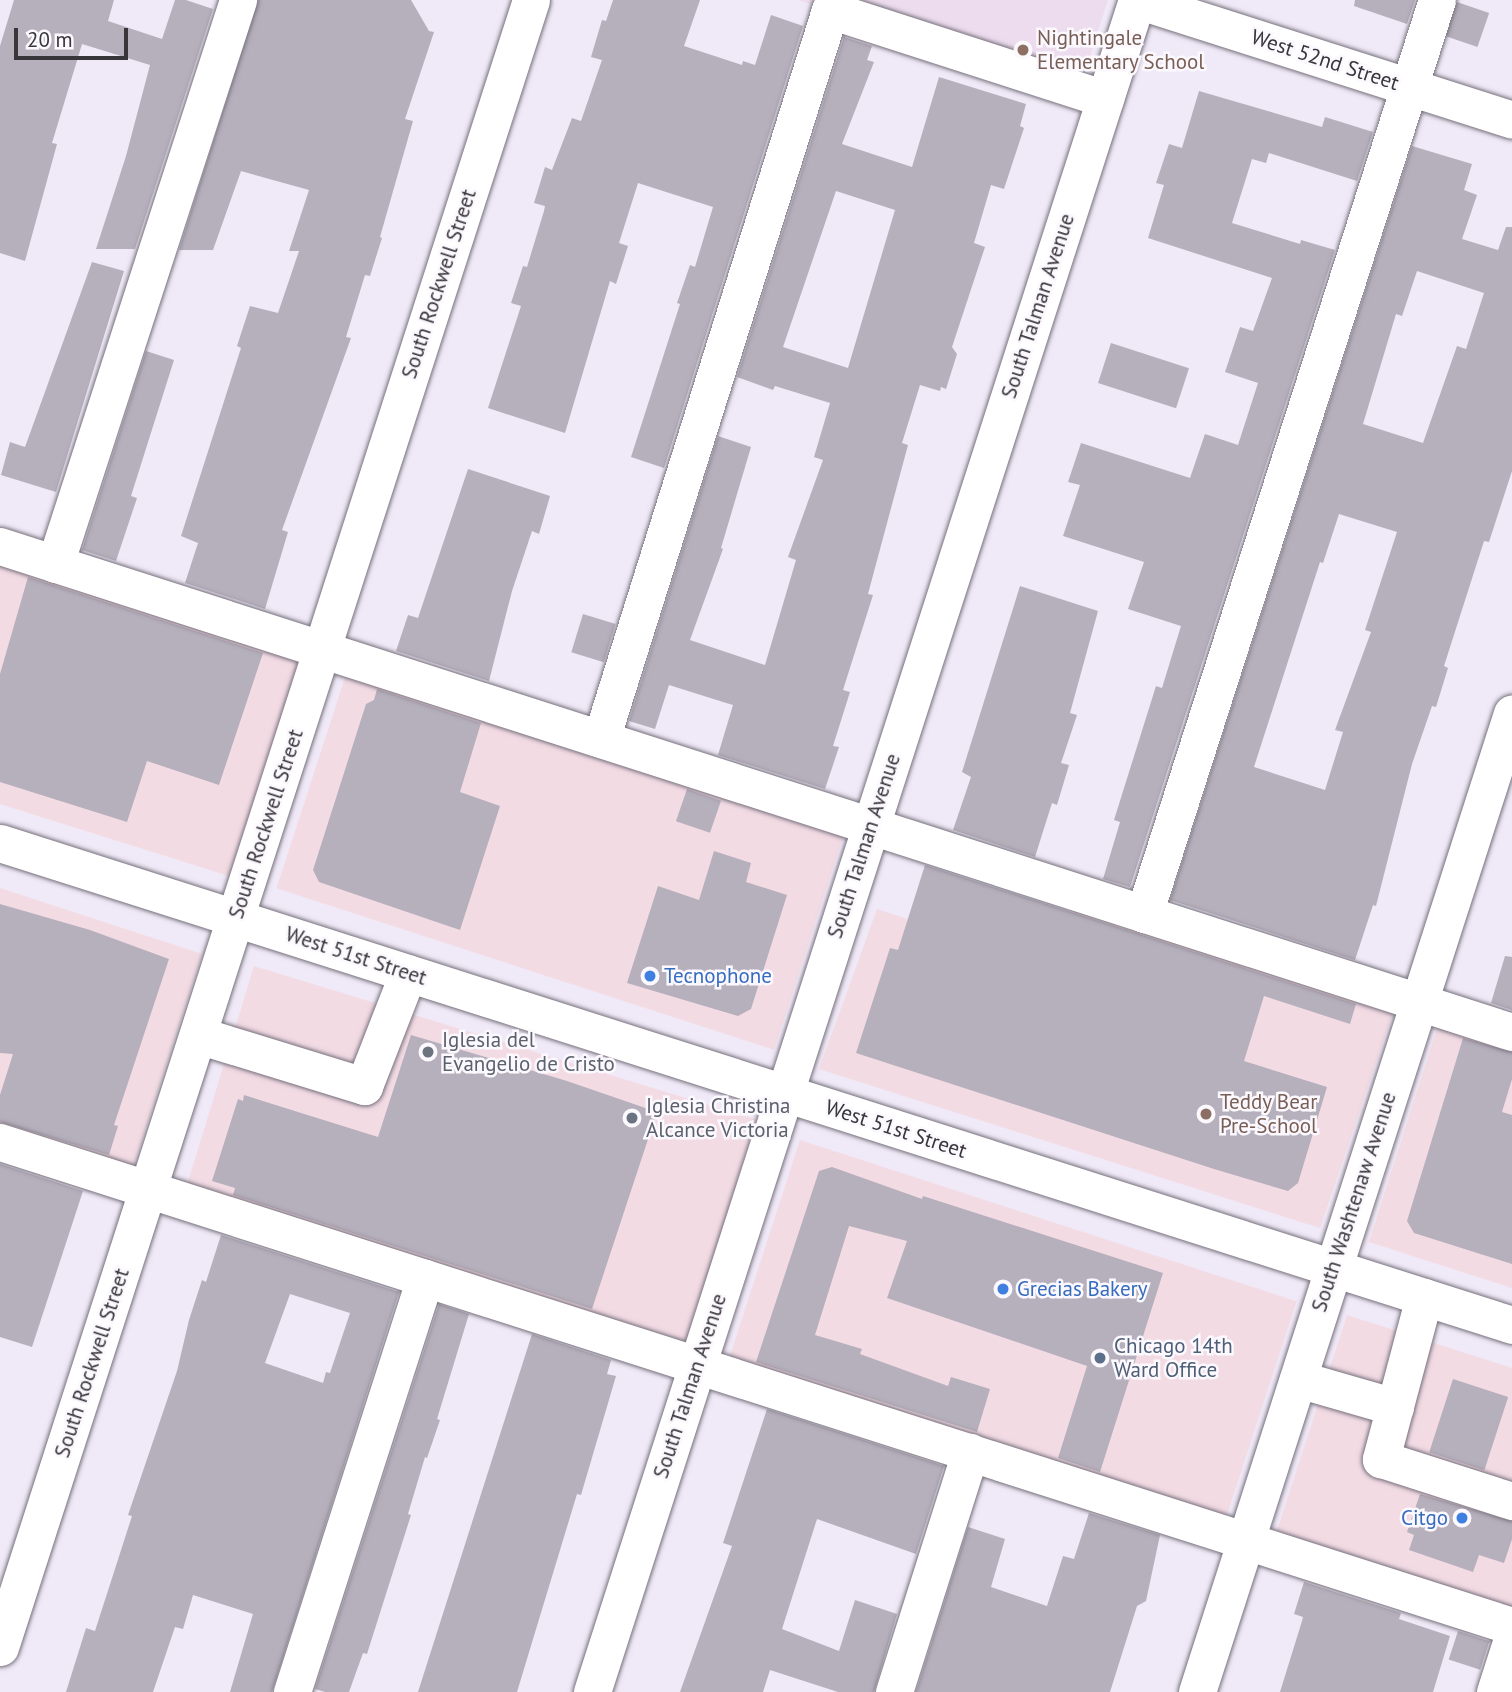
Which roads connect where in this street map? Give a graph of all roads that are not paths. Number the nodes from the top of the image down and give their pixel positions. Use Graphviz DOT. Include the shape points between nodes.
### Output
graph roads {
  1 [pos="238,0"];
  2 [pos="531,0"];
  3 [pos="1137,0"];
  4 [pos="1437,0"];
  5 [pos="1408,87"];
  6 [pos="1105,99"];
  7 [pos="1512,120"];
  8 [pos="0,546"];
  9 [pos="55,564"];
  10 [pos="322,650"];
  11 [pos="1512,713"];
  12 [pos="601,739"];
  13 [pos="871,826"];
  14 [pos="0,843"];
  15 [pos="1144,914"];
  16 [pos="235,918"];
  17 [pos="408,973"];
  18 [pos="1419,1002"];
  19 [pos="1512,1032"];
  20 [pos="198,1035"];
  21 [pos="785,1093"];
  22 [pos="0,1142"];
  23 [pos="148,1189"];
  24 [pos="1333,1269"];
  25 [pos="425,1278"];
  26 [pos="1424,1297"];
  27 [pos="1512,1325"];
  28 [pos="697,1365"];
  29 [pos="1298,1379"];
  30 [pos="1395,1407"];
  31 [pos="970,1452"];
  32 [pos="1512,1501"];
  33 [pos="1245,1541"];
  34 [pos="1512,1626"];
  35 [pos="1512,1639"];
  36 [pos="0,1647"];
  37 [pos="292,1692"];
  38 [pos="592,1692"];
  39 [pos="894,1692"];
  40 [pos="1197,1692"];
  41 [pos="1495,1692"];
  1 -- 9 [label="street"];
  2 -- 10 [label="street, South Rockwell Street"];
  3 -- 5 [label="street, West 52nd Street"];
  3 -- 6 [label="street, South Talman Avenue"];
  4 -- 5 [label="street"];
  5 -- 7 [label="street, West 52nd Street"];
  5 -- 15 [label="street"];
  6 -- 12 [label="street" via="830,10"];
  6 -- 13 [label="street, South Talman Avenue"];
  8 -- 9 [label="street"];
  9 -- 10 [label="street"];
  10 -- 12 [label="street"];
  10 -- 16 [label="street, South Rockwell Street"];
  11 -- 18 [label="street, South Washtenaw Avenue"];
  12 -- 13 [label="street"];
  13 -- 15 [label="street"];
  13 -- 21 [label="street, South Talman Avenue"];
  14 -- 16 [label="street, West 51st Street"];
  15 -- 18 [label="street"];
  16 -- 17 [label="street, West 51st Street"];
  16 -- 20 [label="street, South Rockwell Street"];
  17 -- 20 [label="street" via="365,1086"];
  17 -- 21 [label="street, West 51st Street"];
  18 -- 19 [label="street"];
  18 -- 24 [label="street, South Washtenaw Avenue"];
  20 -- 23 [label="street, South Rockwell Street"];
  21 -- 24 [label="street, West 51st Street"];
  21 -- 28 [label="street, South Talman Avenue"];
  22 -- 23 [label="street"];
  23 -- 25 [label="street"];
  23 -- 36 [label="street, South Rockwell Street"];
  24 -- 26 [label="street, West 51st Street"];
  24 -- 29 [label="street, South Washtenaw Avenue"];
  25 -- 28 [label="street"];
  25 -- 37 [label="street"];
  26 -- 27 [label="street, West 51st Street"];
  26 -- 30 [label="street"];
  28 -- 31 [label="street"];
  28 -- 38 [label="street, South Talman Avenue"];
  29 -- 30 [label="street"];
  29 -- 33 [label="street, South Washtenaw Avenue"];
  30 -- 32 [label="street" via="1381,1459"];
  31 -- 33 [label="street"];
  31 -- 39 [label="street"];
  33 -- 34 [label="street"];
  33 -- 40 [label="street, South Washtenaw Avenue"];
  35 -- 41 [label="street"];
}
